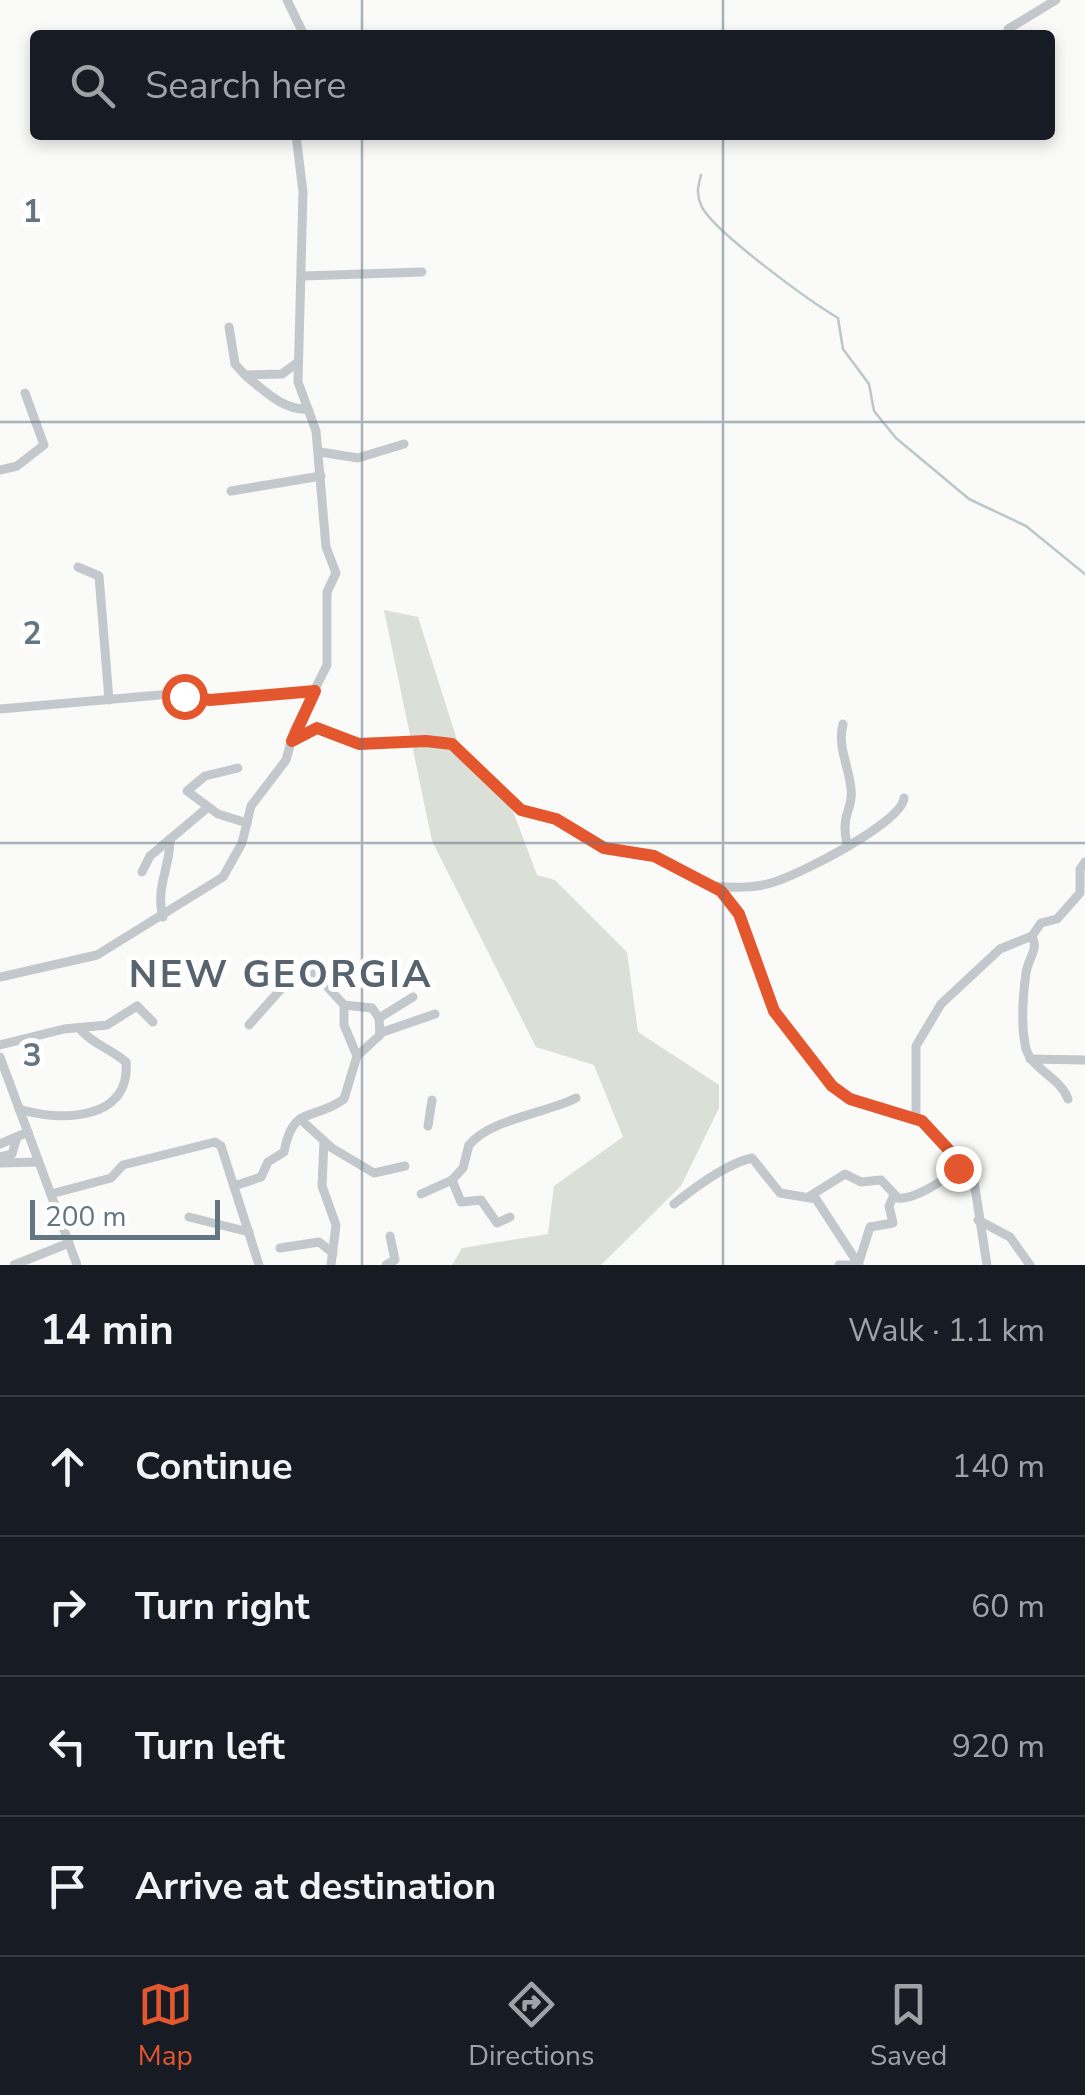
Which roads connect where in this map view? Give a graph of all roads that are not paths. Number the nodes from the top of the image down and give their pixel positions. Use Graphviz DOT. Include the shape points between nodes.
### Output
graph roads {
  1 [pos="287,0"];
  2 [pos="1056,0"];
  3 [pos="1008,29"];
  4 [pos="302,30"];
  5 [pos="297,140"];
  6 [pos="422,272"];
  7 [pos="303,276"];
  8 [pos="229,327"];
  9 [pos="297,363"];
  10 [pos="282,374"];
  11 [pos="245,375"];
  12 [pos="298,382"];
  13 [pos="26,393"];
  14 [pos="308,409"];
  15 [pos="404,444"];
  16 [pos="320,452"];
  17 [pos="0,470"];
  18 [pos="321,476"];
  19 [pos="232,490"];
  20 [pos="78,567"];
  21 [pos="315,691"];
  22 [pos="108,700"];
  23 [pos="0,708"];
  24 [pos="843,724"];
  25 [pos="292,741"];
  26 [pos="238,768"];
  27 [pos="904,798"];
  28 [pos="208,808"];
  29 [pos="247,823"];
  30 [pos="170,840"];
  31 [pos="847,844"];
  32 [pos="1085,862"];
  33 [pos="142,872"];
  34 [pos="709,884"];
  35 [pos="164,917"];
  36 [pos="1032,936"];
  37 [pos="0,977"];
  38 [pos="413,997"];
  39 [pos="344,1005"];
  40 [pos="435,1014"];
  41 [pos="379,1018"];
  42 [pos="153,1022"];
  43 [pos="249,1025"];
  44 [pos="79,1028"];
  45 [pos="380,1033"];
  46 [pos="0,1045"];
  47 [pos="357,1056"];
  48 [pos="0,1057"];
  49 [pos="1030,1059"];
  50 [pos="1085,1060"];
  51 [pos="576,1098"];
  52 [pos="1068,1099"];
  53 [pos="432,1100"];
  54 [pos="20,1109"];
  55 [pos="300,1118"];
  56 [pos="916,1118"];
  57 [pos="428,1126"];
  58 [pos="28,1132"];
  59 [pos="16,1137"];
  60 [pos="324,1142"];
  61 [pos="0,1144"];
  62 [pos="0,1160"];
  63 [pos="38,1162"];
  64 [pos="960,1162"];
  65 [pos="405,1166"];
  66 [pos="452,1180"];
  67 [pos="234,1186"];
  68 [pos="51,1194"];
  69 [pos="422,1194"];
  70 [pos="894,1195"];
  71 [pos="810,1196"];
  72 [pos="674,1204"];
  73 [pos="510,1216"];
  74 [pos="189,1217"];
  75 [pos="978,1220"];
  76 [pos="249,1232"];
  77 [pos="390,1236"];
  78 [pos="69,1242"];
  79 [pos="280,1248"];
  80 [pos="334,1253"];
  81 [pos="14,1265"];
  82 [pos="77,1265"];
  83 [pos="259,1265"];
  84 [pos="331,1265"];
  85 [pos="386,1265"];
  86 [pos="840,1265"];
  87 [pos="857,1265"];
  88 [pos="987,1265"];
  89 [pos="1030,1265"];
  1 -- 4 [label="street"];
  2 -- 3 [label="street"];
  5 -- 7 [label="street"];
  6 -- 7 [label="street"];
  7 -- 9 [label="street"];
  8 -- 11 [label="street" via="235,364"];
  9 -- 10 [label="street"];
  9 -- 12 [label="street"];
  10 -- 11 [label="street"];
  10 -- 12 [label="street"];
  11 -- 14 [label="street" via="278,401"];
  12 -- 14 [label="street"];
  13 -- 17 [label="street" via="44,445"];
  14 -- 16 [label="street"];
  15 -- 16 [label="street" via="358,458"];
  16 -- 18 [label="street"];
  18 -- 19 [label="street"];
  18 -- 21 [label="street" via="326,549 336,576 327,595 328,658"];
  20 -- 22 [label="street" via="99,576"];
  21 -- 22 [label="street"];
  21 -- 25 [label="street"];
  22 -- 23 [label="street"];
  24 -- 31 [label="street" via="852,796 842,817"];
  25 -- 29 [label="street"];
  25 -- 34 [label="street" via="317,728 359,744 452,744 521,810 556,819 604,848 654,856"];
  26 -- 28 [label="street" via="187,787"];
  27 -- 31 [label="street" via="896,816"];
  28 -- 29 [label="street"];
  28 -- 30 [label="street"];
  29 -- 35 [label="street" via="223,877"];
  30 -- 33 [label="street"];
  30 -- 35 [label="street" via="161,878"];
  31 -- 34 [label="street" via="807,871 772,883"];
  32 -- 36 [label="street" via="1080,893"];
  34 -- 56 [label="street" via="734,904 774,1011 832,1086 850,1099"];
  35 -- 37 [label="street" via="90,958"];
  36 -- 49 [label="street" via="1036,946 1026,971 1023,1023"];
  36 -- 56 [label="street" via="1000,949 933,1016 916,1046"];
  38 -- 41 [label="street"];
  39 -- 41 [label="street" via="372,1008"];
  39 -- 43 [label="street" via="309,970"];
  39 -- 47 [label="street" via="344,1026"];
  40 -- 45 [label="street"];
  41 -- 45 [label="street"];
  42 -- 44 [label="street" via="137,1006 106,1024"];
  44 -- 46 [label="street"];
  44 -- 54 [label="street" via="126,1062 114,1101 69,1118"];
  45 -- 47 [label="street"];
  47 -- 55 [label="street" via="344,1100"];
  48 -- 54 [label="street"];
  49 -- 50 [label="street"];
  49 -- 52 [label="street" via="1058,1081"];
  51 -- 66 [label="street" via="477,1136"];
  53 -- 57 [label="street"];
  54 -- 58 [label="street"];
  55 -- 60 [label="street"];
  55 -- 67 [label="street" via="286,1134 284,1152 268,1162 261,1177"];
  56 -- 64 [label="street"];
  58 -- 59 [label="street"];
  58 -- 63 [label="street"];
  59 -- 61 [label="street"];
  59 -- 62 [label="street" via="12,1154"];
  60 -- 65 [label="street" via="374,1173"];
  60 -- 80 [label="street" via="322,1179 335,1220"];
  62 -- 63 [label="street"];
  63 -- 68 [label="street"];
  64 -- 70 [label="street" via="913,1198"];
  64 -- 75 [label="street" via="973,1175"];
  66 -- 69 [label="street"];
  66 -- 73 [label="street" via="461,1202 481,1200 498,1223"];
  67 -- 68 [label="street" via="214,1142 122,1165 111,1178"];
  67 -- 76 [label="street"];
  68 -- 78 [label="street"];
  70 -- 71 [label="street" via="881,1180 861,1182 845,1174"];
  70 -- 87 [label="street" via="893,1223 870,1227"];
  71 -- 72 [label="street" via="780,1193 752,1158 730,1165"];
  71 -- 87 [label="street"];
  74 -- 76 [label="street"];
  75 -- 88 [label="street"];
  75 -- 89 [label="street" via="1010,1238"];
  76 -- 83 [label="street"];
  77 -- 85 [label="street" via="395,1260"];
  78 -- 81 [label="street"];
  78 -- 82 [label="street"];
  79 -- 80 [label="street" via="319,1242"];
  80 -- 84 [label="street"];
  86 -- 87 [label="street"];
}
